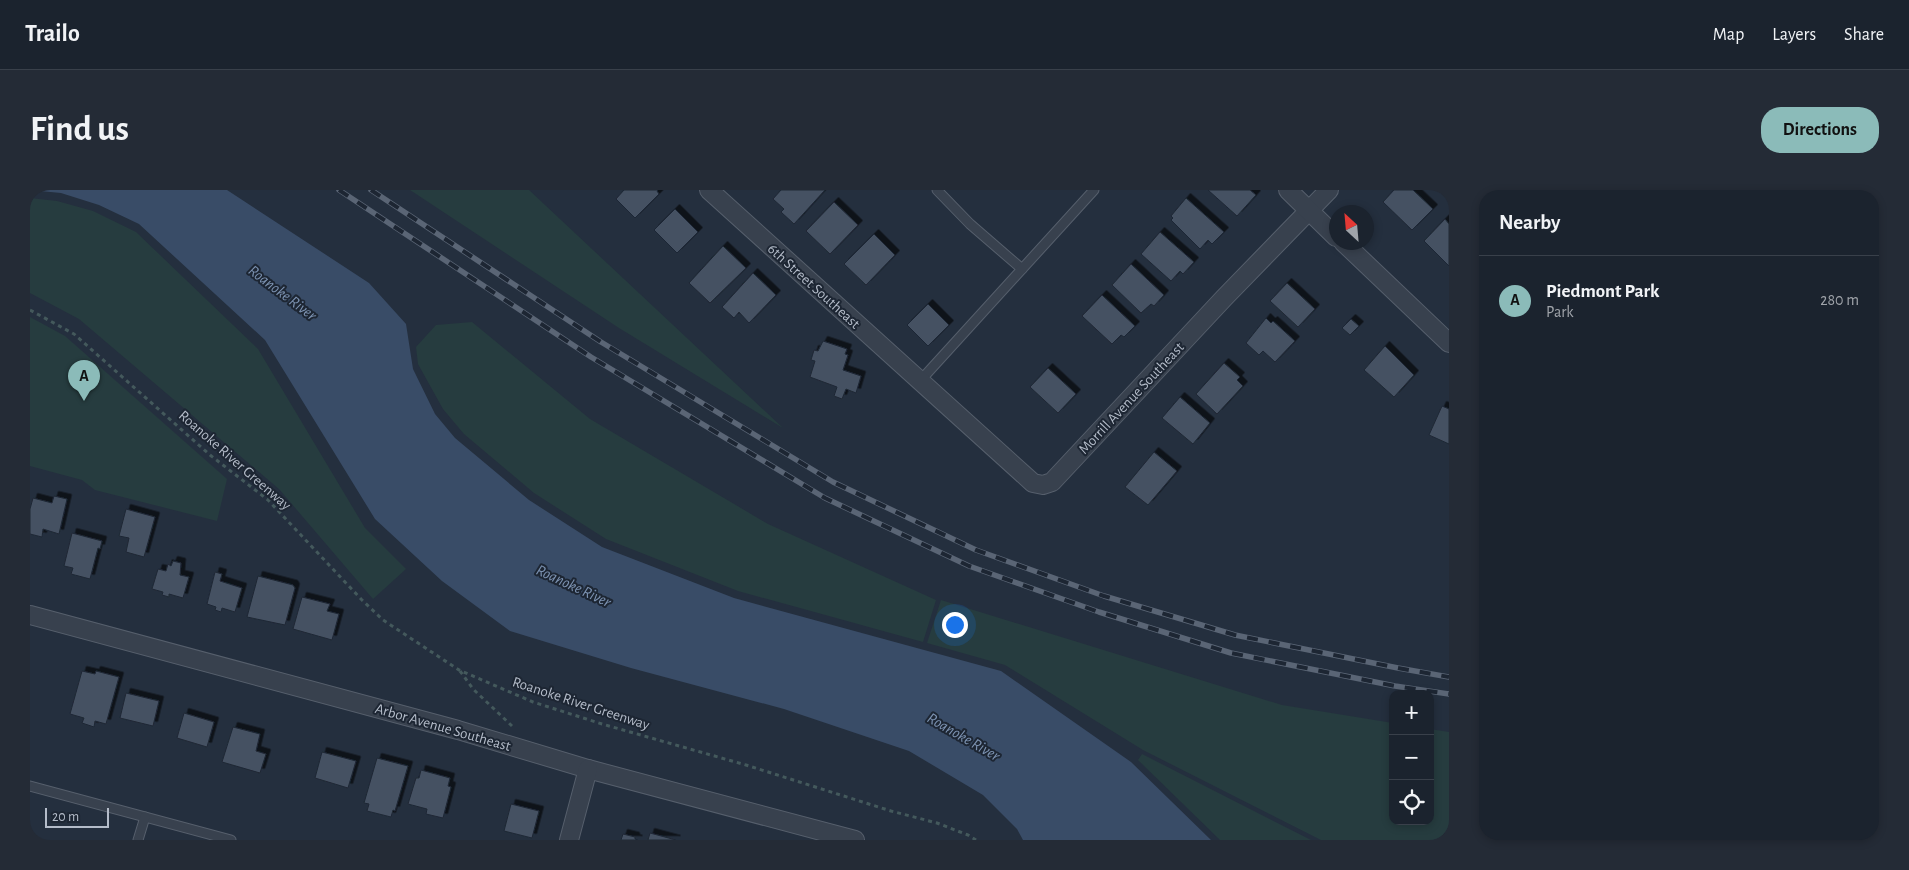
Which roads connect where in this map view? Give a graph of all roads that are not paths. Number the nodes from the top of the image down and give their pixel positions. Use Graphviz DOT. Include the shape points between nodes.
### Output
graph roads {
  1 [pos="709,190"];
  2 [pos="937,190"];
  3 [pos="1094,190"];
  4 [pos="1288,190"];
  5 [pos="1329,190"];
  6 [pos="1310,211"];
  7 [pos="1329,229"];
  8 [pos="1351,250"];
  9 [pos="1022,269"];
  10 [pos="1449,343"];
  11 [pos="920,381"];
  12 [pos="30,615"];
  13 [pos="588,769"];
  14 [pos="30,786"];
  15 [pos="145,817"];
  16 [pos="138,840"];
  17 [pos="232,840"];
  18 [pos="569,840"];
  19 [pos="855,840"];
  1 -- 11 [label="street, 6th Street Southeast"];
  2 -- 9 [label="lane"];
  3 -- 9 [label="lane"];
  4 -- 6 [label="street"];
  5 -- 6 [label="street, Morrill Avenue Southeast"];
  6 -- 7 [label="street"];
  6 -- 11 [label="street, Morrill Avenue Southeast" via="1052,482 1043,485 1033,483"];
  8 -- 10 [label="street"];
  9 -- 11 [label="lane"];
  12 -- 13 [label="street, Arbor Avenue Southeast" via="458,730"];
  13 -- 18 [label="street"];
  13 -- 19 [label="street, Arbor Avenue Southeast"];
  14 -- 15 [label="lane"];
  15 -- 16 [label="lane"];
  15 -- 17 [label="lane"];
}
